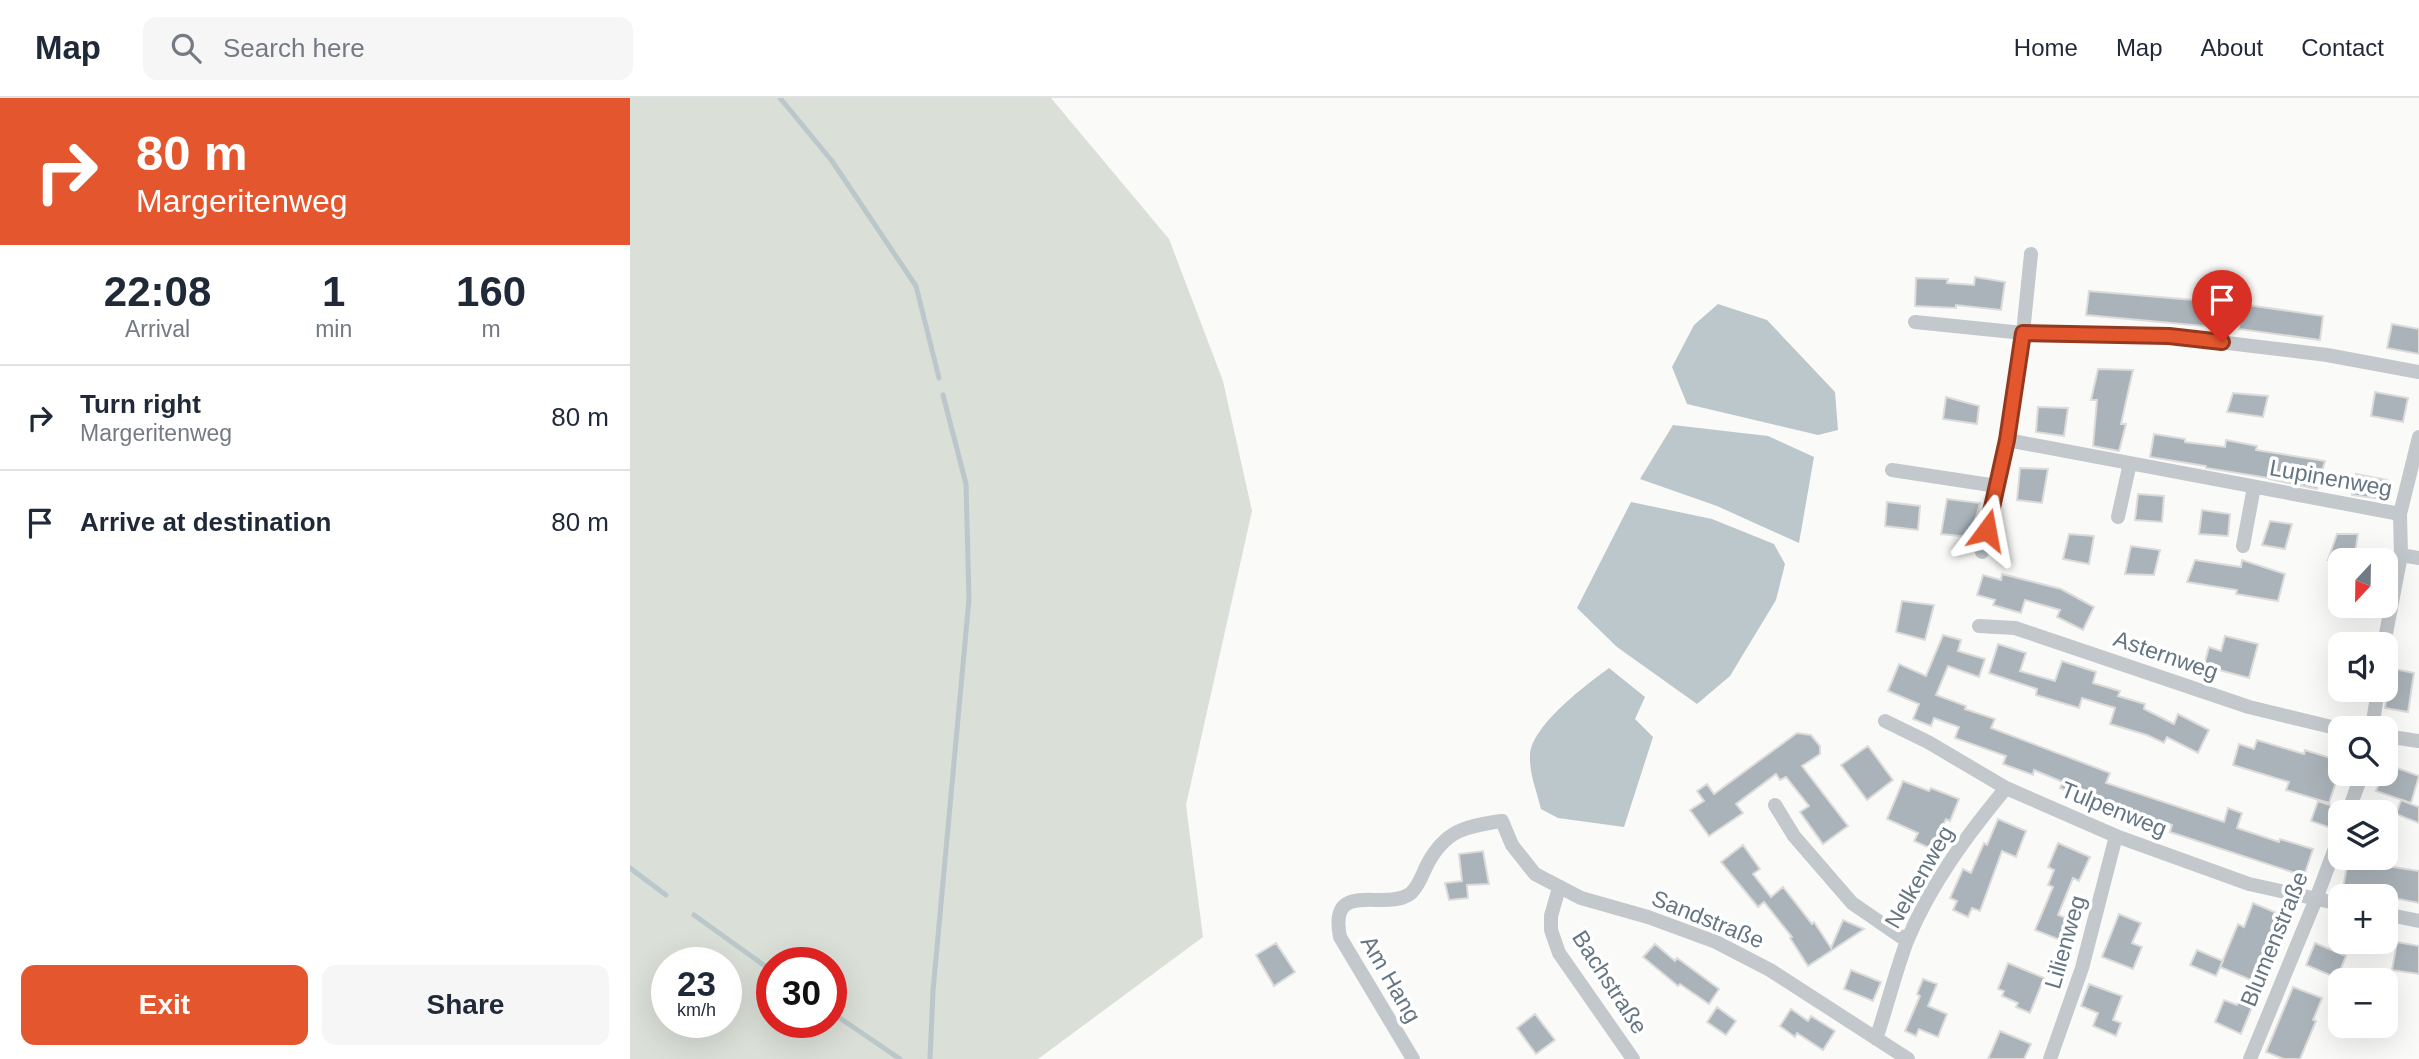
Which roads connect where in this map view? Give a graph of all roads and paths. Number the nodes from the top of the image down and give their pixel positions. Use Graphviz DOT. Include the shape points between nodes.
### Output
graph roads {
  1 [pos="2031,254"];
  2 [pos="1915,322"];
  3 [pos="2023,333"];
  4 [pos="2419,372"];
  5 [pos="2419,437"];
  6 [pos="2007,440"];
  7 [pos="2130,463"];
  8 [pos="1892,470"];
  9 [pos="1997,486"];
  10 [pos="2254,487"];
  11 [pos="2400,514"];
  12 [pos="2118,517"];
  13 [pos="2243,546"];
  14 [pos="1982,552"];
  15 [pos="2401,555"];
  16 [pos="2419,558"];
  17 [pos="1979,626"];
  18 [pos="2386,632"];
  19 [pos="1885,721"];
  20 [pos="2328,727"];
  21 [pos="2398,738"];
  22 [pos="2419,741"];
  23 [pos="2006,788"];
  24 [pos="1775,804"];
  25 [pos="1502,821"];
  26 [pos="2116,836"];
  27 [pos="2328,867"];
  28 [pos="1559,888"];
  29 [pos="2316,899"];
  30 [pos="2328,902"];
  31 [pos="2398,917"];
  32 [pos="2419,921"];
  33 [pos="1907,942"];
  34 [pos="1877,1039"];
  35 [pos="1413,1059"];
  36 [pos="1633,1059"];
  37 [pos="1908,1059"];
  38 [pos="2050,1059"];
  39 [pos="2250,1059"];
  1 -- 3 [label="street"];
  2 -- 3 [label="street"];
  3 -- 4 [label="street" via="2169,336 2327,355"];
  3 -- 6 [label="street"];
  5 -- 11 [label="street"];
  6 -- 7 [label="street, Lupinenweg"];
  6 -- 9 [label="street"];
  7 -- 10 [label="street, Lupinenweg"];
  7 -- 12 [label="street"];
  8 -- 9 [label="street"];
  9 -- 14 [label="street"];
  10 -- 11 [label="street, Lupinenweg"];
  10 -- 13 [label="street, Lupinenweg"];
  11 -- 15 [label="street"];
  15 -- 16 [label="street"];
  15 -- 18 [label="street"];
  17 -- 20 [label="street, Asternweg" via="2015,628 2249,707"];
  19 -- 23 [label="street, Tulpenweg"];
  21 -- 22 [label="street"];
  23 -- 26 [label="street, Tulpenweg"];
  23 -- 33 [label="street, Nelkenweg" via="1949,863"];
  24 -- 33 [label="street" via="1794,836 1852,904"];
  25 -- 28 [label="street, Sandstraße" via="1522,860"];
  25 -- 35 [label="street, Am Hang" via="1461,829 1442,842 1409,895 1349,902 1341,909 1337,920 1340,937"];
  26 -- 29 [label="street, Tulpenweg" via="2249,884"];
  26 -- 38 [label="street, Lilienweg" via="2082,968"];
  27 -- 29 [label="street, Blumenstraße"];
  28 -- 34 [label="street, Sandstraße" via="1716,942 1770,970"];
  28 -- 36 [label="street, Bachstraße" via="1551,916 1559,953"];
  29 -- 30 [label="street, Tulpenweg"];
  29 -- 39 [label="street, Blumenstraße"];
  31 -- 32 [label="street"];
  33 -- 34 [label="street, Nelkenweg"];
  34 -- 37 [label="street, Sandstraße"];
}
